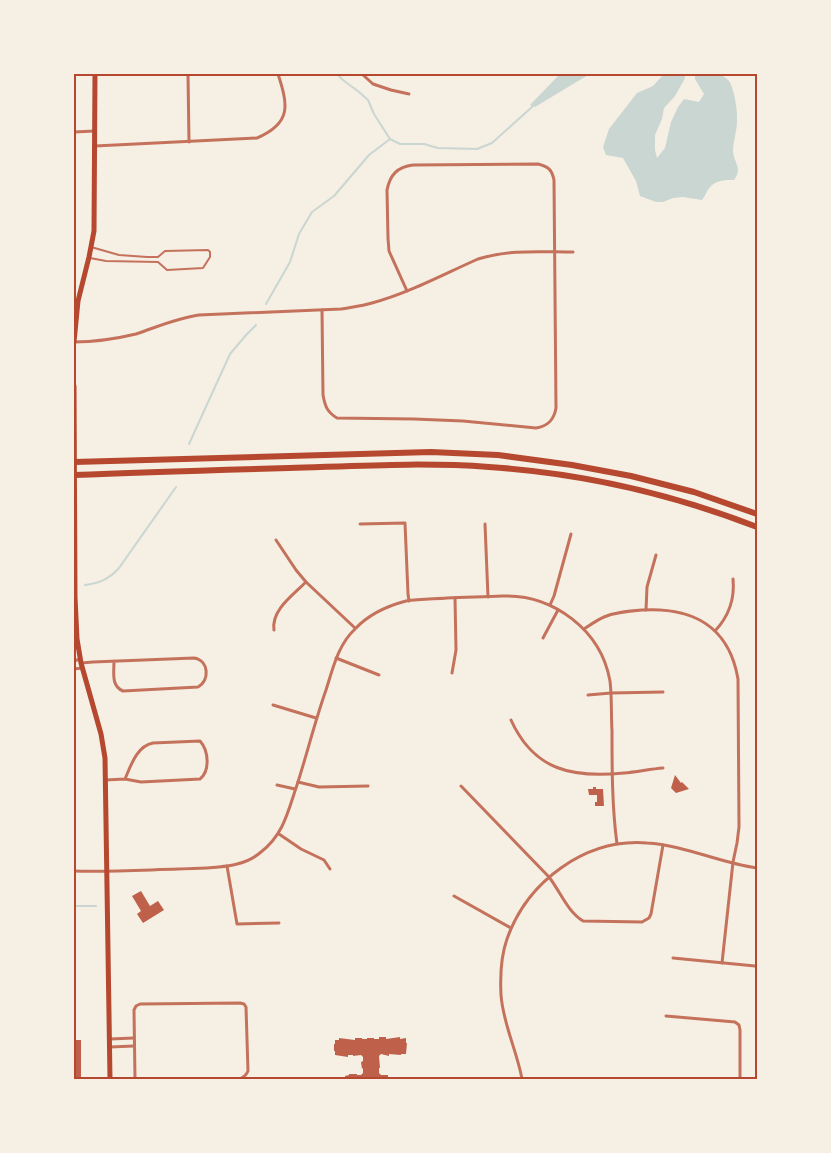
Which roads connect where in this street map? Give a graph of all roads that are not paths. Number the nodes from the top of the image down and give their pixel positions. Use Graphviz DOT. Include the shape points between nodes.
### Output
graph roads {
  1 [pos="95,74"];
  2 [pos="188,74"];
  3 [pos="278,74"];
  4 [pos="362,74"];
  5 [pos="409,94"];
  6 [pos="95,131"];
  7 [pos="74,132"];
  8 [pos="189,142"];
  9 [pos="95,146"];
  10 [pos="91,247"];
  11 [pos="555,252"];
  12 [pos="574,252"];
  13 [pos="89,258"];
  14 [pos="407,291"];
  15 [pos="322,310"];
  16 [pos="74,342"];
  17 [pos="74,386"];
  18 [pos="74,448"];
  19 [pos="74,462"];
  20 [pos="74,475"];
  21 [pos="75,491"];
  22 [pos="757,514"];
  23 [pos="360,524"];
  24 [pos="485,524"];
  25 [pos="757,527"];
  26 [pos="570,534"];
  27 [pos="276,540"];
  28 [pos="656,555"];
  29 [pos="733,579"];
  30 [pos="306,582"];
  31 [pos="488,596"];
  32 [pos="455,598"];
  33 [pos="409,601"];
  34 [pos="550,605"];
  35 [pos="558,610"];
  36 [pos="646,610"];
  37 [pos="355,628"];
  38 [pos="584,629"];
  39 [pos="274,630"];
  40 [pos="715,631"];
  41 [pos="543,638"];
  42 [pos="336,658"];
  43 [pos="74,661"];
  44 [pos="114,661"];
  45 [pos="81,663"];
  46 [pos="74,669"];
  47 [pos="452,673"];
  48 [pos="378,676"];
  49 [pos="663,692"];
  50 [pos="611,693"];
  51 [pos="588,695"];
  52 [pos="273,705"];
  53 [pos="316,718"];
  54 [pos="511,720"];
  55 [pos="663,768"];
  56 [pos="612,774"];
  57 [pos="125,779"];
  58 [pos="106,780"];
  59 [pos="298,782"];
  60 [pos="277,784"];
  61 [pos="368,786"];
  62 [pos="461,786"];
  63 [pos="295,789"];
  64 [pos="279,834"];
  65 [pos="617,844"];
  66 [pos="663,845"];
  67 [pos="732,862"];
  68 [pos="227,866"];
  69 [pos="757,868"];
  70 [pos="330,869"];
  71 [pos="74,871"];
  72 [pos="108,871"];
  73 [pos="549,877"];
  74 [pos="454,896"];
  75 [pos="278,923"];
  76 [pos="511,928"];
  77 [pos="673,958"];
  78 [pos="722,963"];
  79 [pos="755,966"];
  80 [pos="666,1016"];
  81 [pos="134,1038"];
  82 [pos="110,1039"];
  83 [pos="134,1046"];
  84 [pos="110,1047"];
  85 [pos="110,1079"];
  86 [pos="135,1079"];
  87 [pos="218,1079"];
  88 [pos="522,1079"];
  89 [pos="740,1079"];
  1 -- 6 [label="main road"];
  2 -- 8 [label="street"];
  3 -- 8 [label="street" via="285,107 281,121 268,134 257,138"];
  4 -- 5 [label="street" via="374,84"];
  6 -- 7 [label="street"];
  6 -- 9 [label="main road"];
  8 -- 9 [label="street"];
  9 -- 10 [label="main road" via="95,214"];
  10 -- 13 [label="main road"];
  10 -- 13 [label="lane" via="136,257 158,257 165,251 208,250 210,257 203,268 166,270 158,262"];
  11 -- 12 [label="street"];
  11 -- 14 [label="street" via="489,255"];
  11 -- 14 [label="street" via="554,180 553,172 546,166 404,166 396,171 387,190 389,251"];
  11 -- 15 [label="street" via="556,408 552,420 543,427 463,421 337,418 330,414 324,400"];
  13 -- 16 [label="main road" via="78,301"];
  14 -- 15 [label="street" via="372,303"];
  15 -- 16 [label="street" via="199,315 116,338"];
  17 -- 18 [label="main road"];
  18 -- 21 [label="main road"];
  19 -- 22 [label="highway" via="431,452 498,455 631,476 694,492"];
  20 -- 25 [label="highway" via="360,465 489,467 566,476 629,488"];
  21 -- 45 [label="main road" via="76,622"];
  23 -- 33 [label="street" via="404,523"];
  24 -- 31 [label="street"];
  26 -- 34 [label="street"];
  27 -- 30 [label="street"];
  28 -- 36 [label="street" via="647,587"];
  29 -- 40 [label="street" via="732,603"];
  30 -- 37 [label="street"];
  30 -- 39 [label="street" via="277,613"];
  31 -- 32 [label="street"];
  31 -- 34 [label="street" via="520,597"];
  32 -- 33 [label="street"];
  32 -- 47 [label="street" via="456,650"];
  33 -- 37 [label="street" via="380,611"];
  34 -- 35 [label="street"];
  35 -- 38 [label="street"];
  35 -- 41 [label="street"];
  36 -- 38 [label="street" via="604,617"];
  36 -- 40 [label="street" via="682,613"];
  37 -- 42 [label="street"];
  38 -- 50 [label="street" via="608,672"];
  40 -- 67 [label="street" via="729,649 738,679 740,812"];
  42 -- 48 [label="street"];
  42 -- 53 [label="street"];
  43 -- 45 [label="street"];
  44 -- 44 [label="street" via="114,683 124,691 198,687 206,679 205,666 198,659"];
  44 -- 45 [label="street"];
  45 -- 46 [label="street"];
  45 -- 58 [label="main road" via="102,734"];
  49 -- 50 [label="street"];
  50 -- 51 [label="street"];
  50 -- 56 [label="street"];
  52 -- 53 [label="street"];
  53 -- 59 [label="street"];
  54 -- 56 [label="street" via="522,741 549,764 575,773"];
  55 -- 56 [label="street"];
  56 -- 65 [label="street"];
  57 -- 57 [label="street" via="140,782 200,779 206,771 204,746 200,741 146,744 137,754"];
  57 -- 58 [label="street"];
  58 -- 72 [label="main road"];
  59 -- 61 [label="street" via="319,787"];
  59 -- 63 [label="street"];
  60 -- 63 [label="street"];
  62 -- 73 [label="street"];
  63 -- 64 [label="street"];
  64 -- 68 [label="street" via="255,856"];
  64 -- 70 [label="street" via="324,860"];
  65 -- 66 [label="street" via="646,842"];
  65 -- 73 [label="street" via="582,856"];
  66 -- 67 [label="street"];
  66 -- 73 [label="street" via="651,914 642,922 582,921"];
  67 -- 69 [label="street"];
  67 -- 78 [label="street"];
  68 -- 72 [label="street"];
  68 -- 75 [label="street" via="236,924"];
  71 -- 72 [label="street"];
  72 -- 82 [label="main road"];
  73 -- 76 [label="street" via="525,903"];
  74 -- 76 [label="street"];
  76 -- 88 [label="street" via="502,962 501,996"];
  77 -- 78 [label="street"];
  78 -- 79 [label="street"];
  80 -- 89 [label="street" via="738,1024"];
  81 -- 82 [label="street"];
  81 -- 83 [label="street"];
  81 -- 87 [label="street" via="134,1010 140,1004 240,1002 246,1007 248,1071 242,1079"];
  82 -- 84 [label="main road"];
  83 -- 84 [label="street"];
  83 -- 86 [label="street"];
  84 -- 85 [label="main road"];
}
